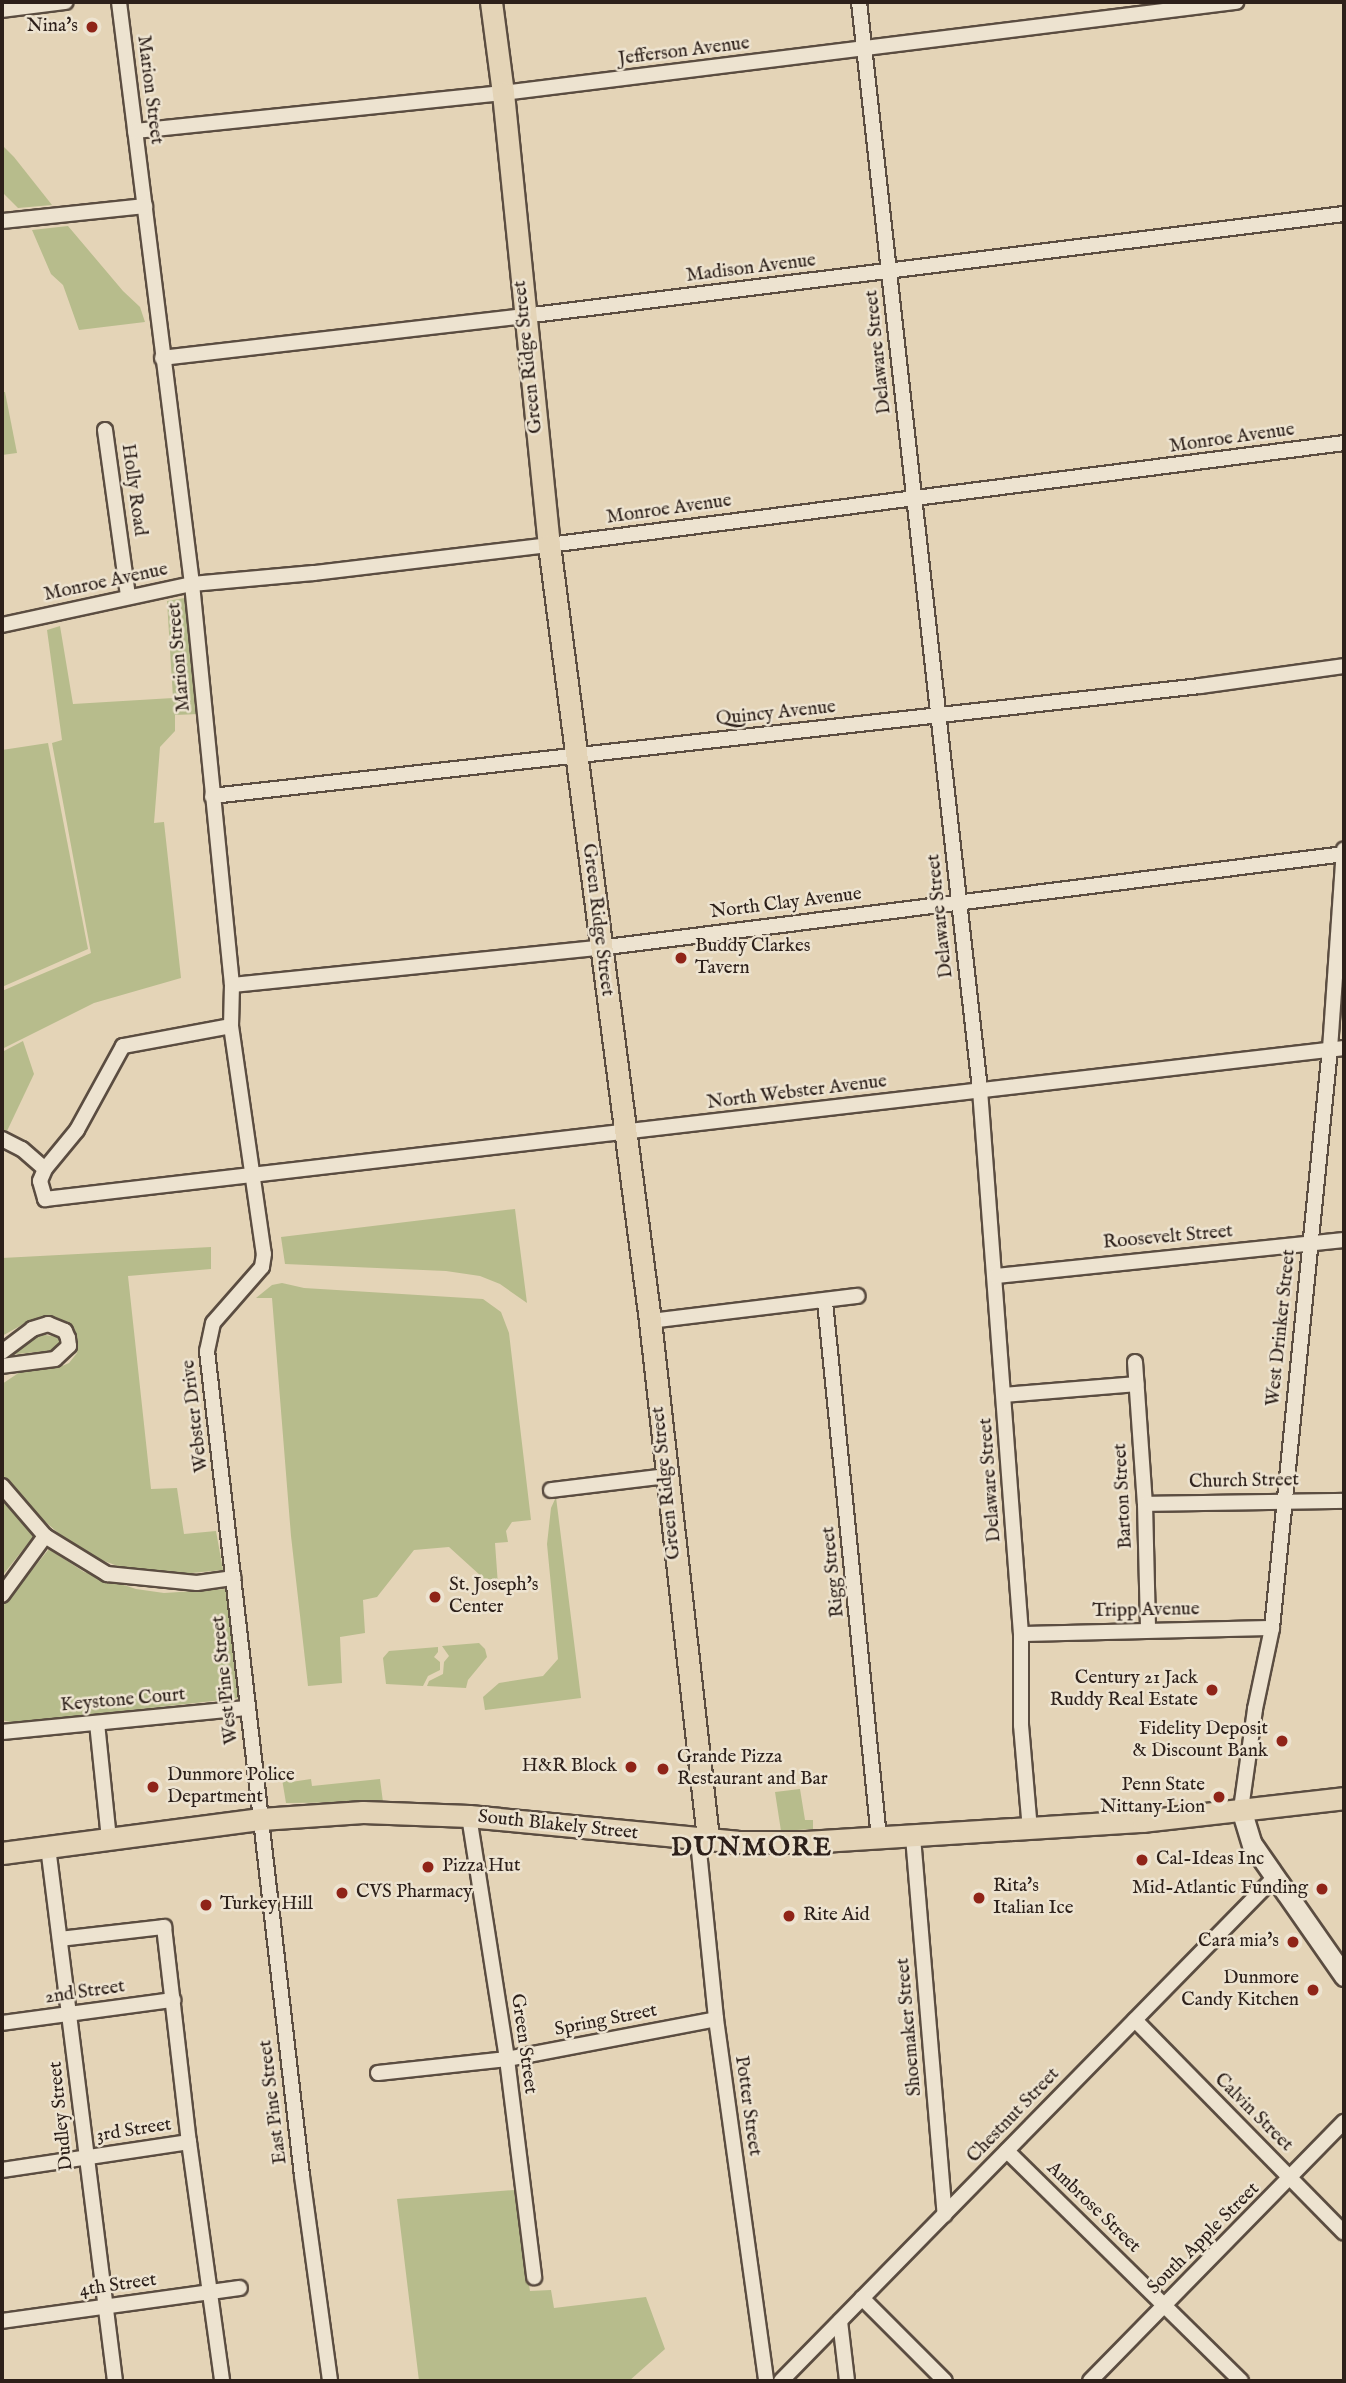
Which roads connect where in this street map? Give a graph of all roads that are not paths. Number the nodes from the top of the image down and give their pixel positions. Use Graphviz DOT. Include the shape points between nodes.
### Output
graph roads {
  1 [pos="65,2"];
  2 [pos="119,2"];
  3 [pos="491,2"];
  4 [pos="859,2"];
  5 [pos="1236,2"];
  6 [pos="2,9"];
  7 [pos="865,49"];
  8 [pos="503,93"];
  9 [pos="135,131"];
  10 [pos="145,206"];
  11 [pos="1344,214"];
  12 [pos="2,221"];
  13 [pos="890,271"];
  14 [pos="525,316"];
  15 [pos="162,358"];
  16 [pos="105,430"];
  17 [pos="1344,443"];
  18 [pos="912,498"];
  19 [pos="549,545"];
  20 [pos="192,584"];
  21 [pos="128,596"];
  22 [pos="2,625"];
  23 [pos="1344,666"];
  24 [pos="939,716"];
  25 [pos="576,754"];
  26 [pos="212,796"];
  27 [pos="1344,852"];
  28 [pos="959,901"];
  29 [pos="599,948"];
  30 [pos="232,985"];
  31 [pos="231,1026"];
  32 [pos="1337,1048"];
  33 [pos="979,1090"];
  34 [pos="627,1133"];
  35 [pos="2,1139"];
  36 [pos="45,1169"];
  37 [pos="255,1177"];
  38 [pos="1344,1240"];
  39 [pos="1311,1246"];
  40 [pos="262,1267"];
  41 [pos="996,1276"];
  42 [pos="858,1296"];
  43 [pos="825,1302"];
  44 [pos="650,1321"];
  45 [pos="2,1352"];
  46 [pos="1135,1362"];
  47 [pos="2,1366"];
  48 [pos="1137,1384"];
  49 [pos="1004,1395"];
  50 [pos="666,1476"];
  51 [pos="2,1486"];
  52 [pos="551,1490"];
  53 [pos="1283,1500"];
  54 [pos="1344,1501"];
  55 [pos="1145,1504"];
  56 [pos="45,1536"];
  57 [pos="234,1578"];
  58 [pos="2,1595"];
  59 [pos="1272,1628"];
  60 [pos="1148,1629"];
  61 [pos="1021,1634"];
  62 [pos="247,1708"];
  63 [pos="97,1723"];
  64 [pos="2,1732"];
  65 [pos="1344,1798"];
  66 [pos="1241,1809"];
  67 [pos="469,1816"];
  68 [pos="261,1819"];
  69 [pos="1030,1829"];
  70 [pos="913,1837"];
  71 [pos="708,1838"];
  72 [pos="879,1838"];
  73 [pos="109,1839"];
  74 [pos="48,1847"];
  75 [pos="2,1853"];
  76 [pos="1274,1878"];
  77 [pos="60,1939"];
  78 [pos="1344,1976"];
  79 [pos="173,2000"];
  80 [pos="70,2015"];
  81 [pos="716,2019"];
  82 [pos="1135,2020"];
  83 [pos="2,2022"];
  84 [pos="507,2059"];
  85 [pos="378,2073"];
  86 [pos="1344,2122"];
  87 [pos="189,2142"];
  88 [pos="1007,2151"];
  89 [pos="85,2158"];
  90 [pos="2,2171"];
  91 [pos="1291,2178"];
  92 [pos="945,2215"];
  93 [pos="1344,2233"];
  94 [pos="534,2277"];
  95 [pos="240,2288"];
  96 [pos="210,2292"];
  97 [pos="862,2298"];
  98 [pos="1165,2305"];
  99 [pos="106,2307"];
  100 [pos="2,2321"];
  101 [pos="840,2321"];
  102 [pos="115,2381"];
  103 [pos="222,2381"];
  104 [pos="330,2381"];
  105 [pos="766,2381"];
  106 [pos="781,2381"];
  107 [pos="847,2381"];
  108 [pos="945,2381"];
  109 [pos="1090,2381"];
  110 [pos="1241,2381"];
  1 -- 6 [label="street"];
  2 -- 9 [label="street, Marion Street"];
  3 -- 8 [label="main road, Green Ridge Street"];
  4 -- 7 [label="street, Delaware Street"];
  5 -- 7 [label="street, Jefferson Avenue"];
  7 -- 8 [label="street, Jefferson Avenue"];
  7 -- 13 [label="street, Delaware Street"];
  8 -- 9 [label="street, Jefferson Avenue"];
  8 -- 14 [label="main road, Green Ridge Street"];
  9 -- 10 [label="street, Marion Street"];
  10 -- 12 [label="street"];
  10 -- 15 [label="street, Marion Street"];
  11 -- 13 [label="street, Madison Avenue"];
  13 -- 14 [label="street, Madison Avenue"];
  13 -- 18 [label="street, Delaware Street"];
  14 -- 15 [label="street, Madison Avenue"];
  14 -- 19 [label="main road, Green Ridge Street"];
  15 -- 20 [label="street, Marion Street"];
  16 -- 21 [label="street, Holly Road"];
  17 -- 18 [label="street, Monroe Avenue"];
  18 -- 19 [label="street, Monroe Avenue"];
  18 -- 24 [label="street, Delaware Street"];
  19 -- 20 [label="street, Monroe Avenue"];
  19 -- 25 [label="main road, Green Ridge Street"];
  20 -- 21 [label="street, Monroe Avenue"];
  20 -- 26 [label="street, Marion Street"];
  21 -- 22 [label="street, Monroe Avenue"];
  23 -- 24 [label="street, Quincy Avenue"];
  24 -- 25 [label="street, Quincy Avenue"];
  24 -- 28 [label="street, Delaware Street"];
  25 -- 26 [label="street, Quincy Avenue"];
  25 -- 29 [label="main road, Green Ridge Street"];
  26 -- 30 [label="street, Marion Street"];
  27 -- 28 [label="street, North Clay Avenue"];
  27 -- 32 [label="street, West Drinker Street"];
  28 -- 29 [label="street, North Clay Avenue"];
  28 -- 33 [label="street, Delaware Street"];
  29 -- 30 [label="street, North Clay Avenue"];
  29 -- 34 [label="main road, Green Ridge Street"];
  30 -- 31 [label="street, Marion Street"];
  31 -- 36 [label="street" via="123,1046 77,1130"];
  31 -- 37 [label="street, Marion Street"];
  32 -- 33 [label="street, North Webster Avenue"];
  32 -- 39 [label="street, West Drinker Street"];
  33 -- 34 [label="street, North Webster Avenue"];
  33 -- 41 [label="street, Delaware Street"];
  34 -- 37 [label="street, North Webster Avenue"];
  34 -- 44 [label="main road, Green Ridge Street"];
  35 -- 36 [label="street"];
  36 -- 37 [label="street" via="41,1193 50,1200"];
  37 -- 40 [label="street, Marion Street"];
  38 -- 39 [label="street, Roosevelt Street"];
  39 -- 41 [label="street, Roosevelt Street"];
  39 -- 53 [label="street, West Drinker Street"];
  40 -- 57 [label="street, Webster Drive" via="220,1311 207,1344"];
  41 -- 49 [label="street, Delaware Street"];
  42 -- 43 [label="street"];
  43 -- 44 [label="street"];
  43 -- 72 [label="street, Rigg Street"];
  44 -- 50 [label="main road, Green Ridge Street"];
  45 -- 47 [label="street" via="32,1329 48,1324 65,1331 68,1338 69,1346 55,1359"];
  46 -- 48 [label="street, Barton Street"];
  48 -- 49 [label="street"];
  48 -- 55 [label="street, Barton Street"];
  49 -- 61 [label="street, Delaware Street"];
  50 -- 52 [label="street"];
  50 -- 71 [label="main road, Green Ridge Street"];
  51 -- 56 [label="street"];
  53 -- 54 [label="street, Church Street"];
  53 -- 55 [label="street, Church Street"];
  53 -- 59 [label="street, West Drinker Street"];
  55 -- 60 [label="street, Barton Street"];
  56 -- 57 [label="street" via="107,1574 184,1583"];
  56 -- 58 [label="street"];
  57 -- 62 [label="street, West Pine Street"];
  59 -- 60 [label="street, Tripp Avenue"];
  59 -- 66 [label="street, West Drinker Street"];
  60 -- 61 [label="street, Tripp Avenue"];
  61 -- 69 [label="street, Delaware Street" via="1021,1725"];
  62 -- 63 [label="street, Keystone Court"];
  62 -- 68 [label="street, West Pine Street"];
  63 -- 64 [label="street, Keystone Court"];
  63 -- 73 [label="street"];
  65 -- 66 [label="main road, South Blakely Street"];
  66 -- 69 [label="main road, South Blakely Street"];
  66 -- 76 [label="main road" via="1252,1844"];
  67 -- 68 [label="main road, South Blakely Street" via="363,1812"];
  67 -- 71 [label="main road, South Blakely Street"];
  67 -- 84 [label="street, Green Street"];
  68 -- 73 [label="main road, South Blakely Street"];
  68 -- 104 [label="street, East Pine Street"];
  69 -- 70 [label="main road, South Blakely Street"];
  70 -- 72 [label="main road, South Blakely Street"];
  70 -- 92 [label="street, Shoemaker Street"];
  71 -- 72 [label="main road, South Blakely Street" via="806,1842"];
  71 -- 81 [label="street, Potter Street" via="699,1851"];
  73 -- 74 [label="main road, South Blakely Street"];
  74 -- 75 [label="main road, South Blakely Street"];
  74 -- 77 [label="street, Dudley Street"];
  76 -- 78 [label="main road"];
  76 -- 82 [label="street, Chestnut Street"];
  77 -- 79 [label="street" via="164,1927"];
  77 -- 80 [label="street, Dudley Street"];
  79 -- 80 [label="street, 2nd Street"];
  79 -- 87 [label="street"];
  80 -- 83 [label="street, 2nd Street"];
  80 -- 89 [label="street, Dudley Street"];
  81 -- 84 [label="street, Spring Street"];
  81 -- 105 [label="street, Potter Street"];
  82 -- 88 [label="street, Chestnut Street"];
  82 -- 91 [label="street, Calvin Street"];
  84 -- 85 [label="street, Spring Street"];
  84 -- 94 [label="street, Green Street"];
  86 -- 91 [label="street, South Apple Street"];
  87 -- 89 [label="street, 3rd Street"];
  87 -- 96 [label="street"];
  88 -- 92 [label="street, Chestnut Street"];
  88 -- 98 [label="street, Ambrose Street"];
  89 -- 90 [label="street, 3rd Street"];
  89 -- 99 [label="street, Dudley Street"];
  91 -- 93 [label="street, Calvin Street"];
  91 -- 98 [label="street, South Apple Street"];
  92 -- 97 [label="street, Chestnut Street"];
  95 -- 96 [label="street, 4th Street"];
  96 -- 99 [label="street, 4th Street"];
  96 -- 103 [label="street"];
  97 -- 101 [label="street, Chestnut Street"];
  97 -- 108 [label="street"];
  98 -- 109 [label="street, South Apple Street"];
  98 -- 110 [label="street, Ambrose Street"];
  99 -- 100 [label="street, 4th Street"];
  99 -- 102 [label="street, Dudley Street"];
  101 -- 106 [label="street, Chestnut Street"];
  101 -- 107 [label="street"];
}
